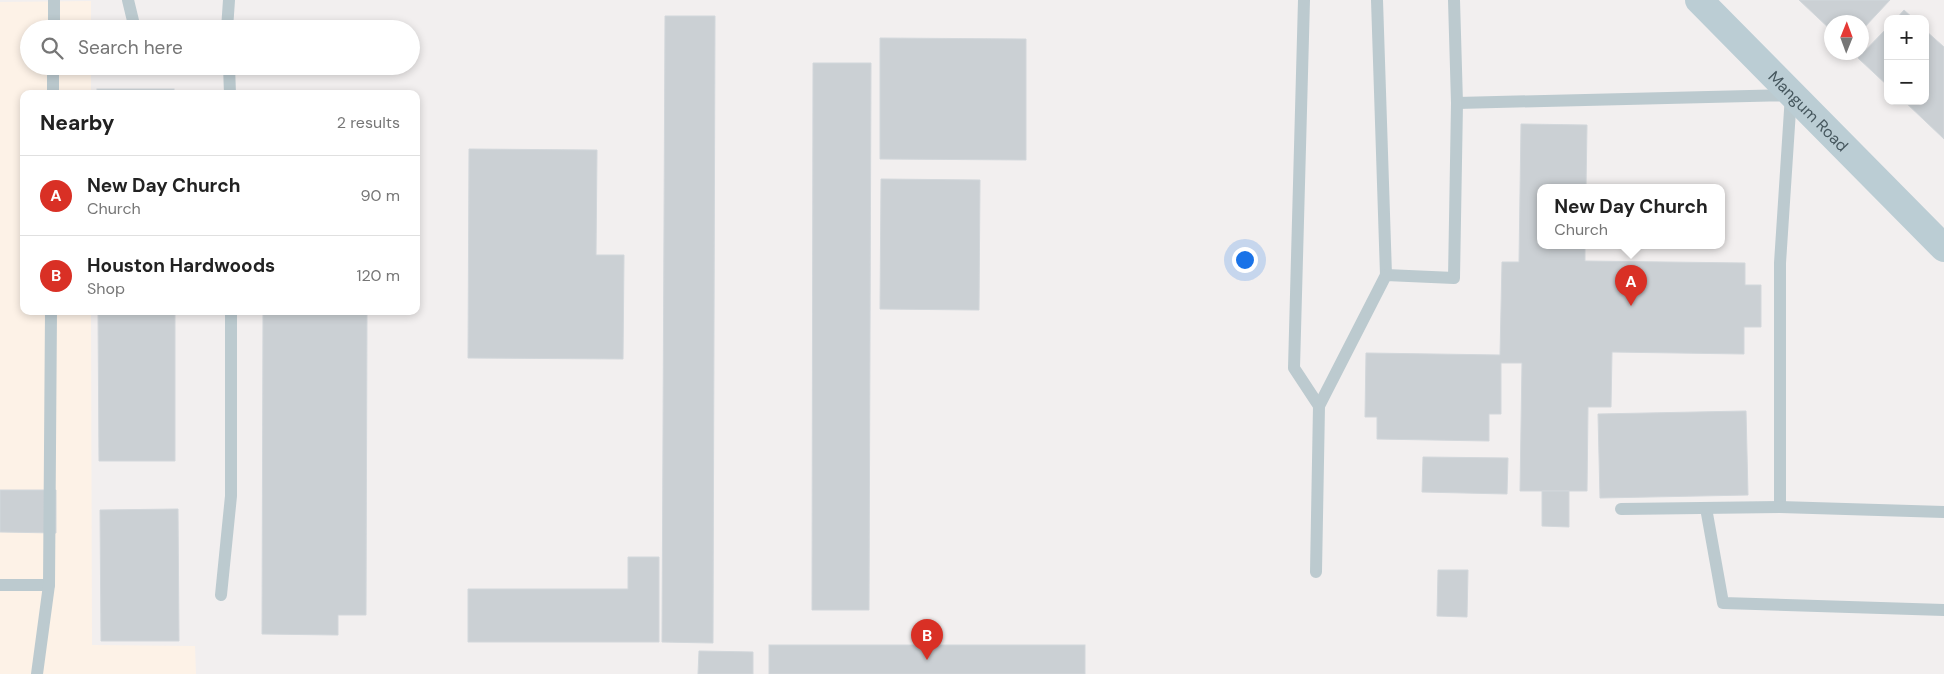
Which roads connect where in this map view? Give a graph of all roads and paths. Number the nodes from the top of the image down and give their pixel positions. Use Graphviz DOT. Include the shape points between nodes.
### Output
graph roads {
  1 [pos="54,0"];
  2 [pos="128,0"];
  3 [pos="229,0"];
  4 [pos="1304,0"];
  5 [pos="1377,0"];
  6 [pos="1454,0"];
  7 [pos="1699,0"];
  8 [pos="54,20"];
  9 [pos="133,20"];
  10 [pos="228,20"];
  11 [pos="53,75"];
  12 [pos="229,75"];
  13 [pos="53,90"];
  14 [pos="230,90"];
  15 [pos="1791,95"];
  16 [pos="1457,103"];
  17 [pos="1920,222"];
  18 [pos="1944,241"];
  19 [pos="1944,248"];
  20 [pos="1386,275"];
  21 [pos="51,315"];
  22 [pos="231,315"];
  23 [pos="1319,406"];
  24 [pos="1780,507"];
  25 [pos="1706,508"];
  26 [pos="1621,509"];
  27 [pos="1944,512"];
  28 [pos="1316,572"];
  29 [pos="0,585"];
  30 [pos="49,585"];
  31 [pos="221,595"];
  32 [pos="1944,610"];
  33 [pos="37,674"];
  1 -- 8 [label="lane"];
  2 -- 9 [label="lane"];
  3 -- 10 [label="lane"];
  4 -- 23 [label="lane" via="1294,368"];
  5 -- 20 [label="lane"];
  6 -- 16 [label="lane"];
  7 -- 15 [label="street, Mangum Road"];
  11 -- 13 [label="lane"];
  12 -- 14 [label="lane"];
  15 -- 16 [label="lane"];
  15 -- 17 [label="street, Mangum Road"];
  15 -- 24 [label="lane" via="1780,263"];
  16 -- 20 [label="lane" via="1454,278"];
  17 -- 18 [label="street, Mangum Road"];
  17 -- 19 [label="street, Mangum Road"];
  20 -- 23 [label="lane"];
  21 -- 30 [label="lane"];
  22 -- 31 [label="lane" via="231,496"];
  23 -- 28 [label="lane"];
  24 -- 25 [label="lane"];
  24 -- 27 [label="lane"];
  25 -- 26 [label="lane"];
  25 -- 32 [label="lane" via="1722,604"];
  29 -- 30 [label="lane"];
  30 -- 33 [label="lane"];
}
